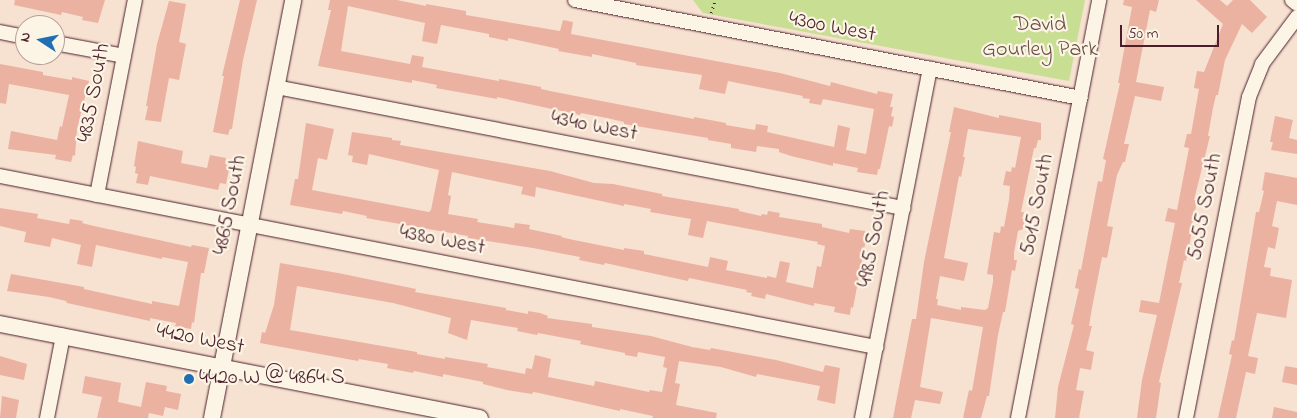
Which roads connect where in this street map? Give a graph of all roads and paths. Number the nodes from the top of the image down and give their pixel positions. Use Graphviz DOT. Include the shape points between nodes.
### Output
graph roads {
  1 [pos="135,0"];
  2 [pos="294,0"];
  3 [pos="575,0"];
  4 [pos="715,0"];
  5 [pos="1100,0"];
  6 [pos="1292,0"];
  7 [pos="1297,4"];
  8 [pos="710,16"];
  9 [pos="1297,17"];
  10 [pos="0,32"];
  11 [pos="15,35"];
  12 [pos="65,45"];
  13 [pos="124,56"];
  14 [pos="930,69"];
  15 [pos="276,87"];
  16 [pos="1081,98"];
  17 [pos="0,176"];
  18 [pos="97,195"];
  19 [pos="903,208"];
  20 [pos="250,225"];
  21 [pos="0,324"];
  22 [pos="63,336"];
  23 [pos="876,347"];
  24 [pos="222,368"];
  25 [pos="47,418"];
  26 [pos="212,418"];
  27 [pos="480,418"];
  28 [pos="862,418"];
  29 [pos="1018,418"];
  30 [pos="1186,418"];
  1 -- 13 [label="street, 4835 South"];
  2 -- 15 [label="street, 4865 South"];
  3 -- 14 [label="street, 4300 West"];
  4 -- 8 [label="path"];
  5 -- 16 [label="street, 5015 South"];
  6 -- 7 [label="street"];
  9 -- 30 [label="street, 5055 South" via="1262,64 1249,97"];
  10 -- 11 [label="street"];
  12 -- 13 [label="street"];
  13 -- 18 [label="street, 4835 South"];
  14 -- 16 [label="street, 4300 West"];
  14 -- 19 [label="street, 4985 South"];
  15 -- 19 [label="street, 4340 West"];
  15 -- 20 [label="street, 4865 South"];
  16 -- 29 [label="street, 5015 South"];
  17 -- 18 [label="street, 4380 West"];
  18 -- 20 [label="street, 4380 West"];
  19 -- 23 [label="street, 4985 South"];
  20 -- 23 [label="street, 4380 West"];
  20 -- 24 [label="street, 4865 South"];
  21 -- 22 [label="street, 4420 West"];
  22 -- 24 [label="street, 4420 West"];
  22 -- 25 [label="street"];
  23 -- 28 [label="street, 4985 South"];
  24 -- 26 [label="street, 4865 South"];
  24 -- 27 [label="street, 4420 West"];
}
